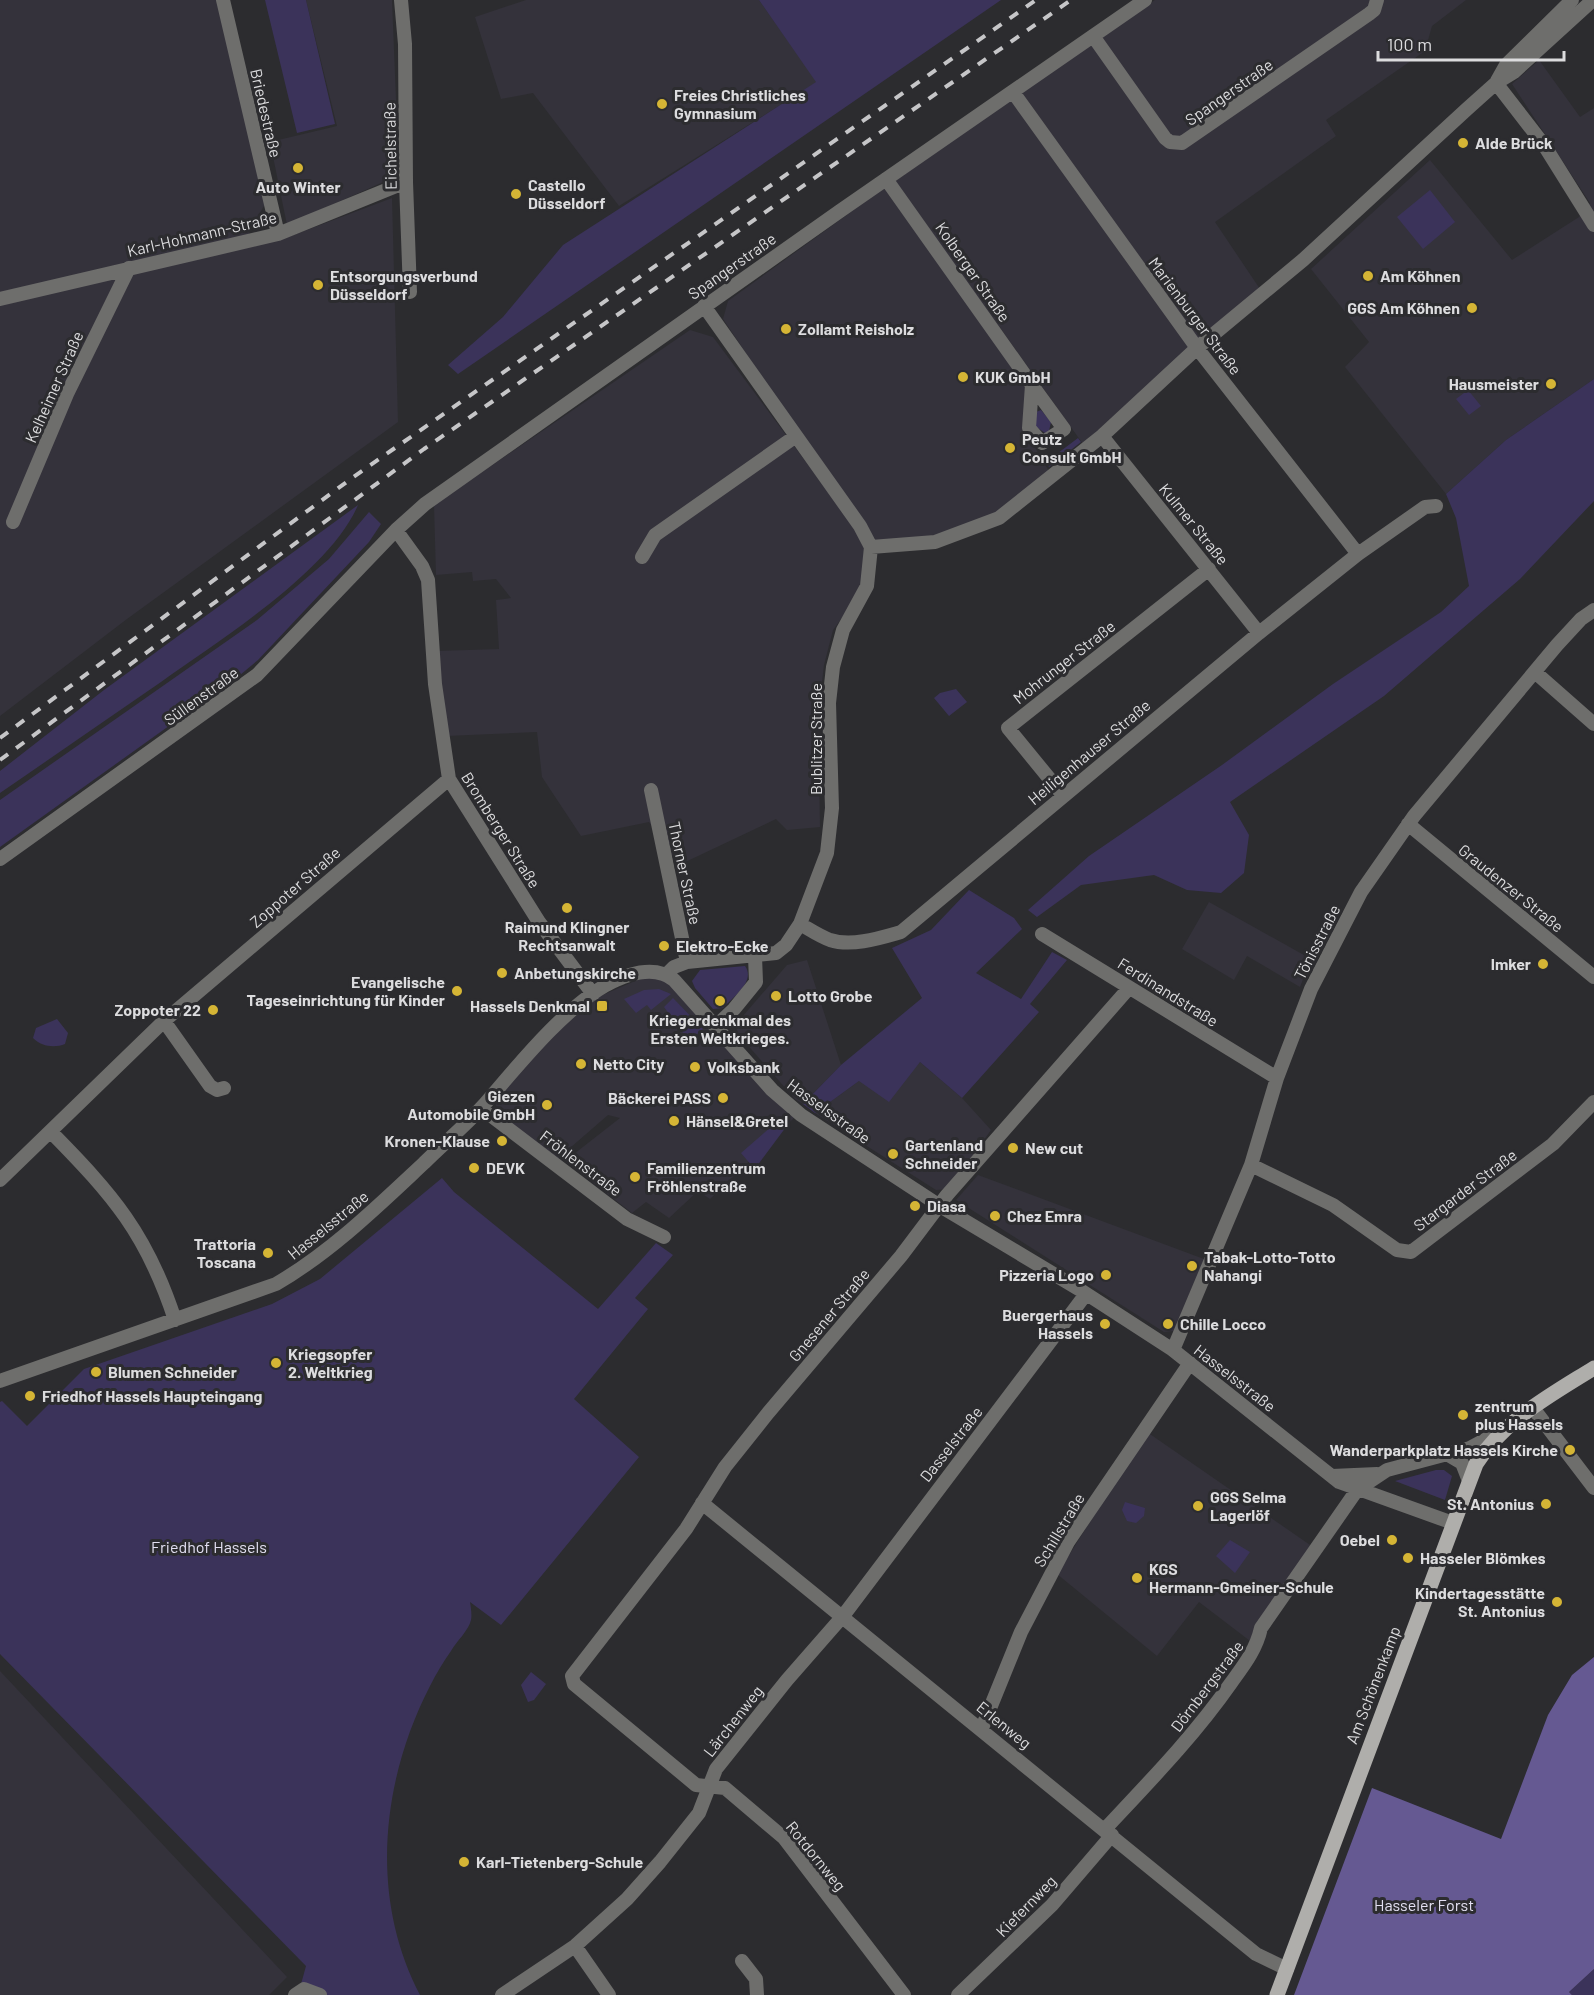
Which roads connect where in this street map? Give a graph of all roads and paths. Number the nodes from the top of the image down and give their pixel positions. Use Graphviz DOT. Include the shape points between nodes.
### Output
graph roads {
  1 [pos="223,0"];
  2 [pos="401,0"];
  3 [pos="1145,0"];
  4 [pos="1377,0"];
  5 [pos="1572,0"];
  6 [pos="1593,0"];
  7 [pos="1093,36"];
  8 [pos="1496,82"];
  9 [pos="1013,92"];
  10 [pos="886,178"];
  11 [pos="406,182"];
  12 [pos="1594,225"];
  13 [pos="278,234"];
  14 [pos="129,268"];
  15 [pos="410,292"];
  16 [pos="0,299"];
  17 [pos="704,306"];
  18 [pos="1197,348"];
  19 [pos="1032,385"];
  20 [pos="796,436"];
  21 [pos="1102,436"];
  22 [pos="1436,506"];
  23 [pos="14,522"];
  24 [pos="396,530"];
  25 [pos="871,547"];
  26 [pos="1358,554"];
  27 [pos="642,556"];
  28 [pos="1209,569"];
  29 [pos="1594,610"];
  30 [pos="1259,633"];
  31 [pos="1536,673"];
  32 [pos="1594,724"];
  33 [pos="448,779"];
  34 [pos="651,790"];
  35 [pos="1062,794"];
  36 [pos="1408,824"];
  37 [pos="0,859"];
  38 [pos="800,924"];
  39 [pos="1042,934"];
  40 [pos="755,956"];
  41 [pos="687,962"];
  42 [pos="667,974"];
  43 [pos="1594,977"];
  44 [pos="1129,988"];
  45 [pos="593,994"];
  46 [pos="164,1020"];
  47 [pos="715,1027"];
  48 [pos="1277,1078"];
  49 [pos="224,1088"];
  50 [pos="1594,1102"];
  51 [pos="481,1108"];
  52 [pos="51,1132"];
  53 [pos="1251,1165"];
  54 [pos="0,1180"];
  55 [pos="940,1206"];
  56 [pos="664,1238"];
  57 [pos="1086,1294"];
  58 [pos="175,1320"];
  59 [pos="1173,1350"];
  60 [pos="1190,1363"];
  61 [pos="1594,1368"];
  62 [pos="0,1381"];
  63 [pos="1533,1408"];
  64 [pos="1501,1432"];
  65 [pos="1445,1453"];
  66 [pos="1379,1474"];
  67 [pos="1332,1476"];
  68 [pos="1469,1481"];
  69 [pos="1594,1488"];
  70 [pos="1357,1490"];
  71 [pos="1377,1497"];
  72 [pos="702,1503"];
  73 [pos="1453,1523"];
  74 [pos="843,1616"];
  75 [pos="572,1676"];
  76 [pos="982,1728"];
  77 [pos="709,1787"];
  78 [pos="1108,1832"];
  79 [pos="575,1946"];
  80 [pos="742,1961"];
  81 [pos="1287,1969"];
  82 [pos="297,1993"];
  83 [pos="320,1995"];
  84 [pos="502,1995"];
  85 [pos="609,1995"];
  86 [pos="757,1995"];
  87 [pos="904,1995"];
  88 [pos="958,1995"];
  89 [pos="1277,1995"];
  1 -- 13 [label="street, Briedestraße"];
  2 -- 11 [label="street, Eichelstraße"];
  3 -- 7 [label="street, Spangerstraße"];
  4 -- 7 [label="street, Spangerstraße" via="1370,14 1182,143 1165,138"];
  5 -- 8 [label="street" via="1506,65"];
  6 -- 8 [label="street" via="1514,72"];
  7 -- 9 [label="street, Spangerstraße"];
  8 -- 12 [label="street" via="1544,145"];
  8 -- 18 [label="street" via="1367,203"];
  9 -- 10 [label="street, Spangerstraße"];
  9 -- 18 [label="street, Marienburger Straße"];
  10 -- 17 [label="street, Spangerstraße"];
  10 -- 19 [label="street, Kolberger Straße"];
  11 -- 13 [label="street, Karl-Hohmann-Straße"];
  11 -- 15 [label="street, Eichelstraße"];
  13 -- 14 [label="street, Karl-Hohmann-Straße"];
  14 -- 16 [label="street, Karl-Hohmann-Straße"];
  14 -- 23 [label="street, Kelheimer Straße" via="67,394"];
  17 -- 20 [label="street"];
  17 -- 24 [label="street, Spangerstraße" via="425,504"];
  18 -- 21 [label="street"];
  18 -- 26 [label="street, Marienburger Straße"];
  20 -- 25 [label="street"];
  20 -- 27 [label="street" via="655,535"];
  21 -- 25 [label="street" via="999,518 935,542"];
  21 -- 28 [label="street, Kulmer Straße"];
  22 -- 26 [label="street, Heiligenhauser Straße" via="1425,507"];
  24 -- 33 [label="street, Bromberger Straße" via="429,580 435,684"];
  24 -- 37 [label="street, Süllenstraße" via="257,675"];
  25 -- 38 [label="street, Bublitzer Straße" via="867,586 843,630 833,667 829,703 832,808 827,853"];
  26 -- 30 [label="street, Heiligenhauser Straße"];
  28 -- 30 [label="street, Kulmer Straße"];
  28 -- 35 [label="street, Mohrunger Straße" via="1008,728"];
  29 -- 31 [label="street, Tönisstraße" via="1581,619"];
  30 -- 35 [label="street, Heiligenhauser Straße"];
  31 -- 32 [label="street"];
  31 -- 36 [label="street, Tönisstraße"];
  33 -- 45 [label="street, Bromberger Straße" via="539,922"];
  33 -- 46 [label="street, Zoppoter Straße"];
  34 -- 41 [label="street, Thorner Straße"];
  35 -- 38 [label="street, Heiligenhauser Straße" via="901,932 840,942"];
  36 -- 43 [label="street, Graudenzer Straße"];
  36 -- 48 [label="street, Tönisstraße" via="1361,892 1320,970"];
  38 -- 40 [label="street" via="782,950"];
  39 -- 44 [label="street, Ferdinandstraße"];
  40 -- 41 [label="street"];
  40 -- 47 [label="street" via="756,982"];
  41 -- 42 [label="street"];
  42 -- 45 [label="street, Hasselsstraße" via="640,972"];
  42 -- 47 [label="street, Hasselsstraße"];
  44 -- 48 [label="street, Ferdinandstraße"];
  44 -- 55 [label="street, Gnesener Straße"];
  45 -- 51 [label="street, Hasselsstraße" via="533,1047"];
  46 -- 49 [label="street" via="210,1086"];
  46 -- 52 [label="street, Zoppoter Straße"];
  47 -- 55 [label="street, Hasselsstraße" via="792,1109"];
  48 -- 53 [label="street, Tönisstraße"];
  50 -- 53 [label="street, Stargarder Straße" via="1553,1144 1411,1252 1397,1250 1333,1205"];
  51 -- 56 [label="street, Fröhlenstraße" via="627,1219"];
  51 -- 58 [label="street, Hasselsstraße" via="390,1194 300,1270 276,1284"];
  52 -- 54 [label="street, Zoppoter Straße"];
  52 -- 58 [label="street" via="94,1177 138,1233 155,1265"];
  53 -- 59 [label="street, Tönisstraße"];
  55 -- 57 [label="street, Hasselsstraße"];
  55 -- 72 [label="street, Gnesener Straße" via="735,1454"];
  57 -- 59 [label="street, Hasselsstraße"];
  57 -- 74 [label="street, Dasselstraße"];
  58 -- 62 [label="street, Hasselsstraße"];
  59 -- 60 [label="street, Hasselsstraße"];
  60 -- 67 [label="street, Hasselsstraße"];
  60 -- 76 [label="street, Schillstraße" via="1068,1542 1021,1632"];
  61 -- 63 [label="main road, Am Schönenkamp"];
  63 -- 64 [label="main road, Am Schönenkamp"];
  63 -- 69 [label="street"];
  64 -- 65 [label="street" via="1476,1446"];
  64 -- 68 [label="main road, Am Schönenkamp" via="1481,1457"];
  65 -- 66 [label="street"];
  65 -- 68 [label="street" via="1462,1463"];
  66 -- 67 [label="street"];
  66 -- 70 [label="street"];
  66 -- 71 [label="street"];
  67 -- 70 [label="street, Hasselsstraße"];
  68 -- 73 [label="main road, Am Schönenkamp"];
  70 -- 71 [label="street, Hasselsstraße"];
  70 -- 78 [label="street, Dörnbergstraße" via="1261,1628 1257,1646 1216,1704"];
  71 -- 73 [label="street, Hasselsstraße"];
  72 -- 74 [label="street, Erlenweg"];
  72 -- 75 [label="street, Gnesener Straße"];
  73 -- 81 [label="main road, Am Schönenkamp"];
  74 -- 76 [label="street, Erlenweg"];
  74 -- 77 [label="street, Lärchenweg" via="716,1769"];
  75 -- 77 [label="street, Rotdornweg" via="574,1684 696,1785"];
  76 -- 78 [label="street, Erlenweg"];
  77 -- 79 [label="street, Lärchenweg" via="699,1813 660,1862 627,1899"];
  77 -- 87 [label="street, Rotdornweg" via="725,1788 784,1838"];
  78 -- 81 [label="street, Erlenweg" via="1256,1954"];
  78 -- 88 [label="street, Kiefernweg" via="1052,1905"];
  79 -- 84 [label="street, Lärchenweg"];
  79 -- 85 [label="street"];
  80 -- 86 [label="street" via="756,1979"];
  81 -- 89 [label="main road, Am Schönenkamp"];
  82 -- 83 [label="street" via="308,1990"];
}
